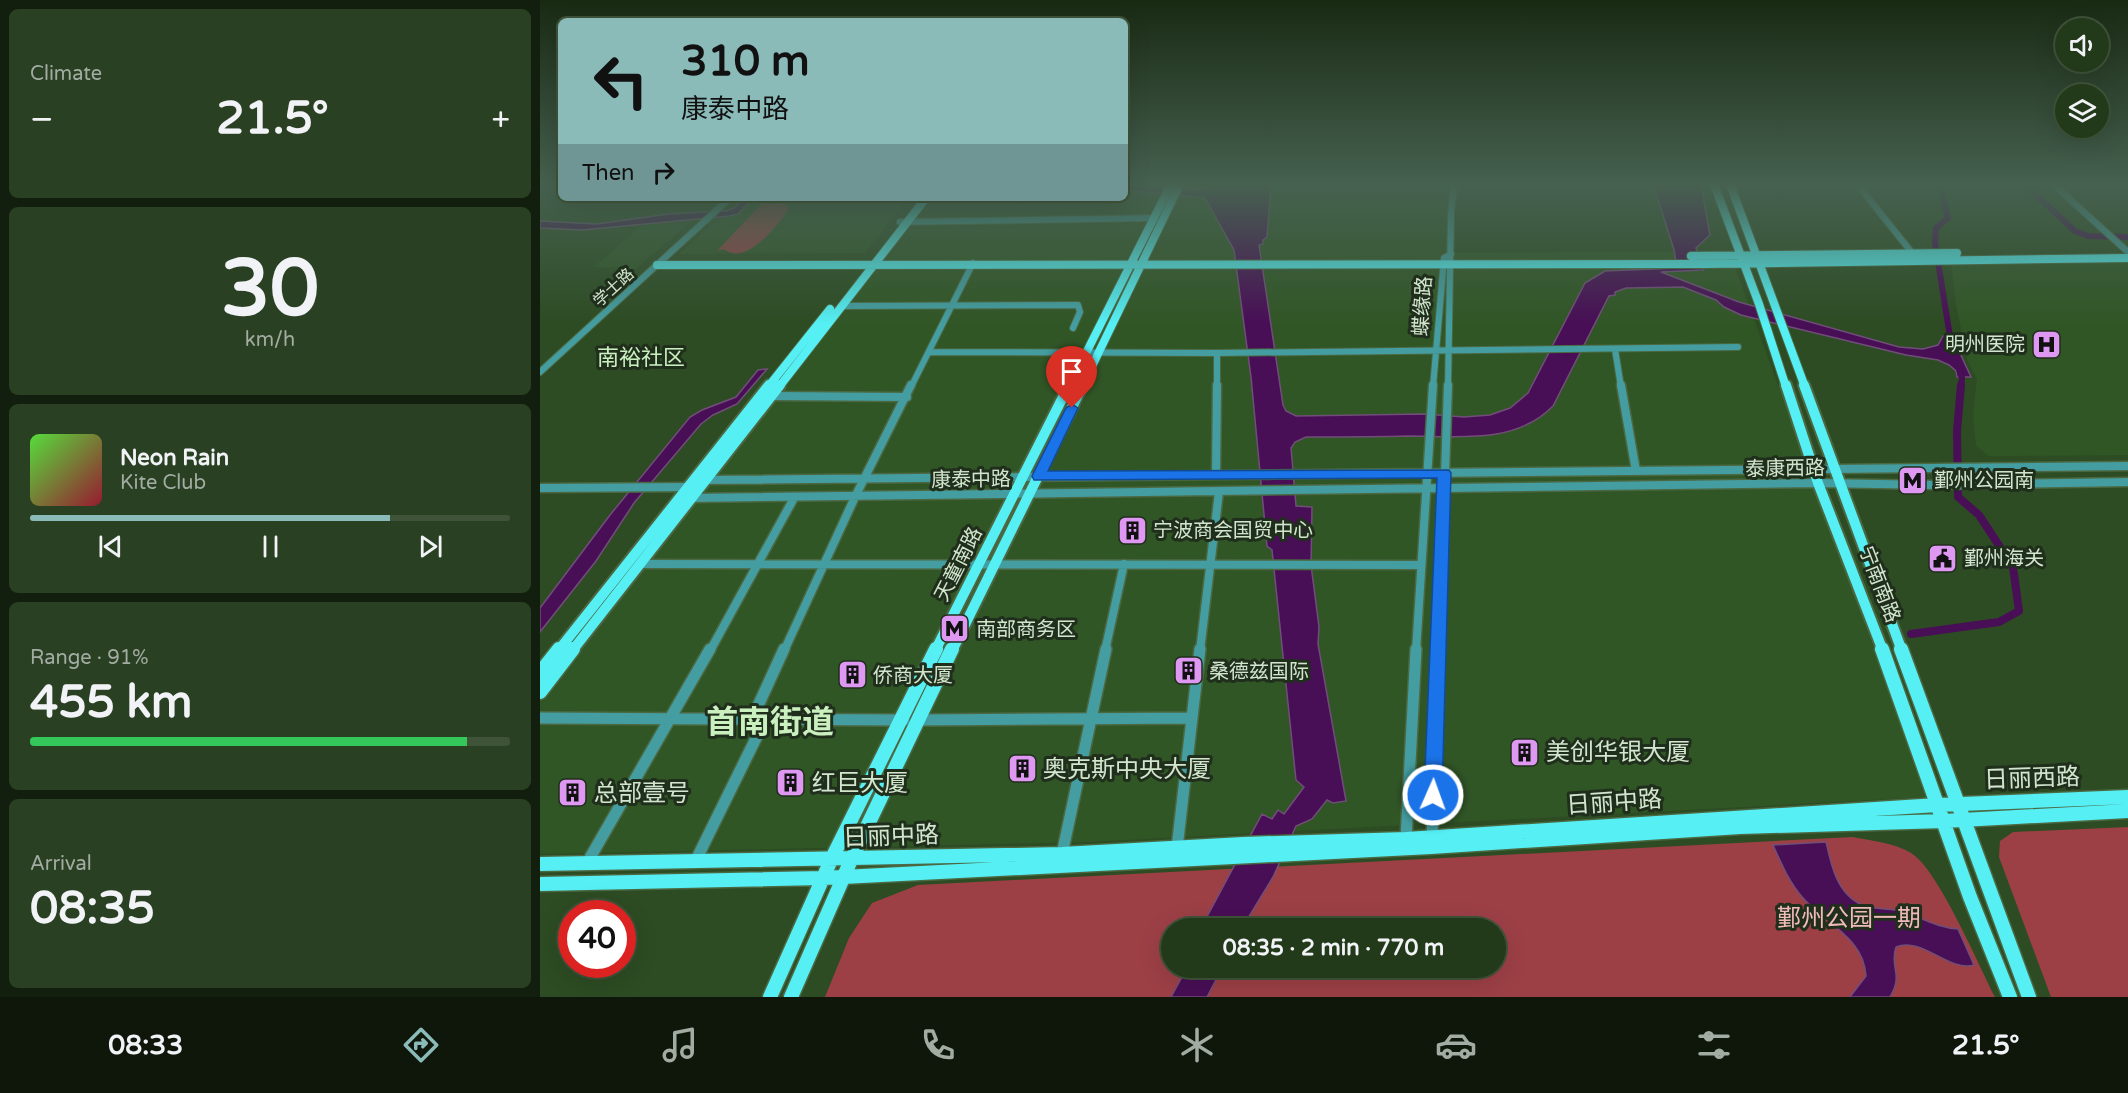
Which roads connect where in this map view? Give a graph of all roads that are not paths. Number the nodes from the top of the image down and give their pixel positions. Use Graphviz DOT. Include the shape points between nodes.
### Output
graph roads {
  1 [pos="695,231"];
  2 [pos="897,231"];
  3 [pos="1150,231"];
  4 [pos="1154,231"];
  5 [pos="1450,231"];
  6 [pos="1731,231"];
  7 [pos="1747,231"];
  8 [pos="1894,231"];
  9 [pos="2104,231"];
  10 [pos="2111,231"];
  11 [pos="2128,246"];
  12 [pos="2128,252"];
  13 [pos="1913,254"];
  14 [pos="1925,257"];
  15 [pos="1950,257"];
  16 [pos="2128,258"];
  17 [pos="1448,259"];
  18 [pos="1741,259"];
  19 [pos="1757,259"];
  20 [pos="873,261"];
  21 [pos="661,262"];
  22 [pos="1137,262"];
  23 [pos="973,263"];
  24 [pos="952,305"];
  25 [pos="842,306"];
  26 [pos="1073,328"];
  27 [pos="1738,347"];
  28 [pos="1588,349"];
  29 [pos="1615,349"];
  30 [pos="1437,351"];
  31 [pos="1449,351"];
  32 [pos="930,352"];
  33 [pos="1282,352"];
  34 [pos="1093,353"];
  35 [pos="1217,353"];
  36 [pos="1239,353"];
  37 [pos="540,372"];
  38 [pos="771,396"];
  39 [pos="907,396"];
  40 [pos="2128,466"];
  41 [pos="1814,470"];
  42 [pos="1836,470"];
  43 [pos="1636,471"];
  44 [pos="1426,473"];
  45 [pos="1444,473"];
  46 [pos="1216,475"];
  47 [pos="1024,476"];
  48 [pos="1039,476"];
  49 [pos="865,477"];
  50 [pos="707,478"];
  51 [pos="2128,482"];
  52 [pos="1818,483"];
  53 [pos="1842,484"];
  54 [pos="540,488"];
  55 [pos="687,489"];
  56 [pos="1443,489"];
  57 [pos="1425,490"];
  58 [pos="1220,492"];
  59 [pos="1015,495"];
  60 [pos="1029,495"];
  61 [pos="855,497"];
  62 [pos="794,498"];
  63 [pos="690,499"];
  64 [pos="981,563"];
  65 [pos="995,563"];
  66 [pos="640,564"];
  67 [pos="759,564"];
  68 [pos="824,564"];
  69 [pos="1124,564"];
  70 [pos="1210,565"];
  71 [pos="1421,565"];
  72 [pos="540,674"];
  73 [pos="540,692"];
  74 [pos="540,718"];
  75 [pos="1091,718"];
  76 [pos="1192,718"];
  77 [pos="672,719"];
  78 [pos="752,719"];
  79 [pos="765,720"];
  80 [pos="900,720"];
  81 [pos="917,720"];
  82 [pos="2128,797"];
  83 [pos="1957,804"];
  84 [pos="1937,805"];
  85 [pos="2128,811"];
  86 [pos="1962,820"];
  87 [pos="1944,821"];
  88 [pos="1406,839"];
  89 [pos="1432,842"];
  90 [pos="1295,847"];
  91 [pos="1177,848"];
  92 [pos="1240,849"];
  93 [pos="1062,854"];
  94 [pos="696,860"];
  95 [pos="851,860"];
  96 [pos="831,861"];
  97 [pos="587,863"];
  98 [pos="540,864"];
  99 [pos="844,877"];
  100 [pos="823,878"];
  101 [pos="540,884"];
  102 [pos="2027,994"];
  103 [pos="770,997"];
  104 [pos="791,997"];
  105 [pos="2009,997"];
  1 -- 21 [label="street, 学士路"];
  2 -- 20 [label="main road"];
  3 -- 22 [label="main road, 天童南路"];
  4 -- 22 [label="main road, 天童南路"];
  5 -- 17 [label="street"];
  6 -- 18 [label="main road, 宁南南路"];
  7 -- 19 [label="main road, 宁南南路"];
  8 -- 13 [label="street"];
  9 -- 12 [label="street"];
  10 -- 11 [label="street"];
  12 -- 15 [label="main road"];
  13 -- 14 [label="main road"];
  13 -- 19 [label="main road"];
  14 -- 15 [label="main road"];
  14 -- 19 [label="main road"];
  15 -- 16 [label="main road"];
  17 -- 18 [label="main road"];
  17 -- 22 [label="main road"];
  17 -- 30 [label="street, 蝶缘路"];
  17 -- 31 [label="street, 蝶缘路"];
  18 -- 19 [label="main road"];
  18 -- 41 [label="main road, 宁南南路"];
  19 -- 42 [label="main road, 宁南南路"];
  20 -- 21 [label="main road"];
  20 -- 22 [label="main road"];
  20 -- 23 [label="main road"];
  20 -- 25 [label="main road"];
  20 -- 55 [label="main road"];
  21 -- 37 [label="street, 学士路"];
  22 -- 23 [label="main road"];
  22 -- 34 [label="main road, 天童南路"];
  23 -- 24 [label="street"];
  24 -- 25 [label="street"];
  24 -- 26 [label="street" via="1078,305 1081,308"];
  24 -- 32 [label="street"];
  25 -- 38 [label="main road"];
  27 -- 29 [label="street"];
  28 -- 29 [label="street"];
  28 -- 31 [label="street"];
  29 -- 43 [label="street"];
  30 -- 31 [label="street"];
  30 -- 33 [label="street"];
  30 -- 44 [label="street, 蝶缘路"];
  31 -- 45 [label="street, 蝶缘路"];
  32 -- 34 [label="street"];
  32 -- 39 [label="street"];
  33 -- 36 [label="street"];
  34 -- 35 [label="street"];
  34 -- 47 [label="main road, 天童南路"];
  34 -- 48 [label="main road, 天童南路"];
  35 -- 36 [label="street"];
  35 -- 46 [label="street"];
  38 -- 39 [label="street"];
  38 -- 50 [label="main road"];
  39 -- 49 [label="street"];
  40 -- 42 [label="street, 泰康西路"];
  41 -- 42 [label="street, 泰康西路"];
  41 -- 43 [label="street, 泰康西路"];
  41 -- 52 [label="main road, 宁南南路"];
  42 -- 53 [label="main road, 宁南南路"];
  43 -- 45 [label="street, 泰康西路"];
  44 -- 45 [label="street, 康泰中路"];
  44 -- 46 [label="street, 康泰中路"];
  44 -- 57 [label="street, 蝶缘路"];
  45 -- 56 [label="street, 蝶缘路"];
  46 -- 48 [label="street, 康泰中路"];
  47 -- 48 [label="street, 康泰中路"];
  47 -- 49 [label="street, 康泰中路"];
  47 -- 59 [label="main road, 天童南路"];
  48 -- 60 [label="main road, 天童南路"];
  49 -- 50 [label="street, 康泰中路"];
  49 -- 61 [label="street"];
  50 -- 55 [label="street, 康泰中路"];
  50 -- 63 [label="main road"];
  51 -- 53 [label="street, 泰康西路"];
  52 -- 53 [label="street, 泰康西路"];
  52 -- 56 [label="street, 泰康西路"];
  52 -- 84 [label="main road, 宁南南路" via="1887,661"];
  53 -- 83 [label="main road, 宁南南路"];
  54 -- 55 [label="street"];
  55 -- 63 [label="street"];
  55 -- 72 [label="main road"];
  56 -- 57 [label="street, 康泰中路"];
  56 -- 89 [label="street, 蝶缘路"];
  57 -- 58 [label="street, 康泰中路"];
  57 -- 71 [label="street, 蝶缘路"];
  58 -- 60 [label="street, 康泰中路"];
  58 -- 70 [label="street"];
  59 -- 60 [label="street, 康泰中路"];
  59 -- 61 [label="street, 康泰中路"];
  59 -- 64 [label="main road, 天童南路"];
  60 -- 65 [label="main road, 天童南路"];
  61 -- 62 [label="street, 康泰中路"];
  61 -- 68 [label="street"];
  62 -- 63 [label="street, 康泰中路"];
  62 -- 67 [label="street"];
  63 -- 66 [label="main road"];
  64 -- 65 [label="street"];
  64 -- 68 [label="street"];
  64 -- 80 [label="main road, 天童南路"];
  65 -- 69 [label="street"];
  65 -- 81 [label="main road, 天童南路"];
  66 -- 67 [label="street"];
  66 -- 73 [label="main road"];
  67 -- 68 [label="street"];
  67 -- 77 [label="street"];
  68 -- 78 [label="street"];
  69 -- 70 [label="street"];
  69 -- 75 [label="street"];
  70 -- 71 [label="street"];
  70 -- 76 [label="street"];
  71 -- 88 [label="street, 蝶缘路"];
  74 -- 77 [label="street"];
  75 -- 76 [label="street"];
  75 -- 81 [label="street"];
  75 -- 93 [label="street"];
  76 -- 91 [label="street"];
  77 -- 78 [label="street"];
  77 -- 97 [label="street"];
  78 -- 79 [label="street"];
  79 -- 80 [label="street"];
  79 -- 94 [label="street"];
  80 -- 81 [label="street"];
  80 -- 96 [label="main road, 天童南路"];
  81 -- 95 [label="main road, 天童南路"];
  82 -- 83 [label="main road, 日丽西路"];
  83 -- 84 [label="main road, 日丽西路"];
  83 -- 86 [label="main road, 宁南南路"];
  84 -- 87 [label="main road, 宁南南路"];
  84 -- 89 [label="main road, 日丽中路"];
  85 -- 86 [label="main road, 日丽西路"];
  86 -- 87 [label="main road, 日丽西路"];
  86 -- 102 [label="main road, 宁南南路"];
  87 -- 89 [label="main road, 日丽中路"];
  87 -- 105 [label="main road, 宁南南路"];
  88 -- 89 [label="main road, 日丽中路"];
  88 -- 90 [label="main road, 日丽中路"];
  89 -- 90 [label="main road"];
  90 -- 92 [label="main road"];
  91 -- 92 [label="main road, 日丽中路"];
  91 -- 93 [label="main road, 日丽中路"];
  92 -- 99 [label="main road, 日丽中路"];
  93 -- 95 [label="main road, 日丽中路"];
  94 -- 96 [label="main road, 日丽中路"];
  94 -- 97 [label="main road, 日丽中路"];
  95 -- 96 [label="main road, 日丽中路"];
  95 -- 99 [label="main road, 天童南路"];
  96 -- 100 [label="main road, 天童南路"];
  97 -- 98 [label="main road, 日丽中路"];
  99 -- 100 [label="main road, 日丽中路"];
  99 -- 104 [label="main road, 天童南路"];
  100 -- 101 [label="main road, 日丽中路"];
  100 -- 103 [label="main road, 天童南路"];
}
